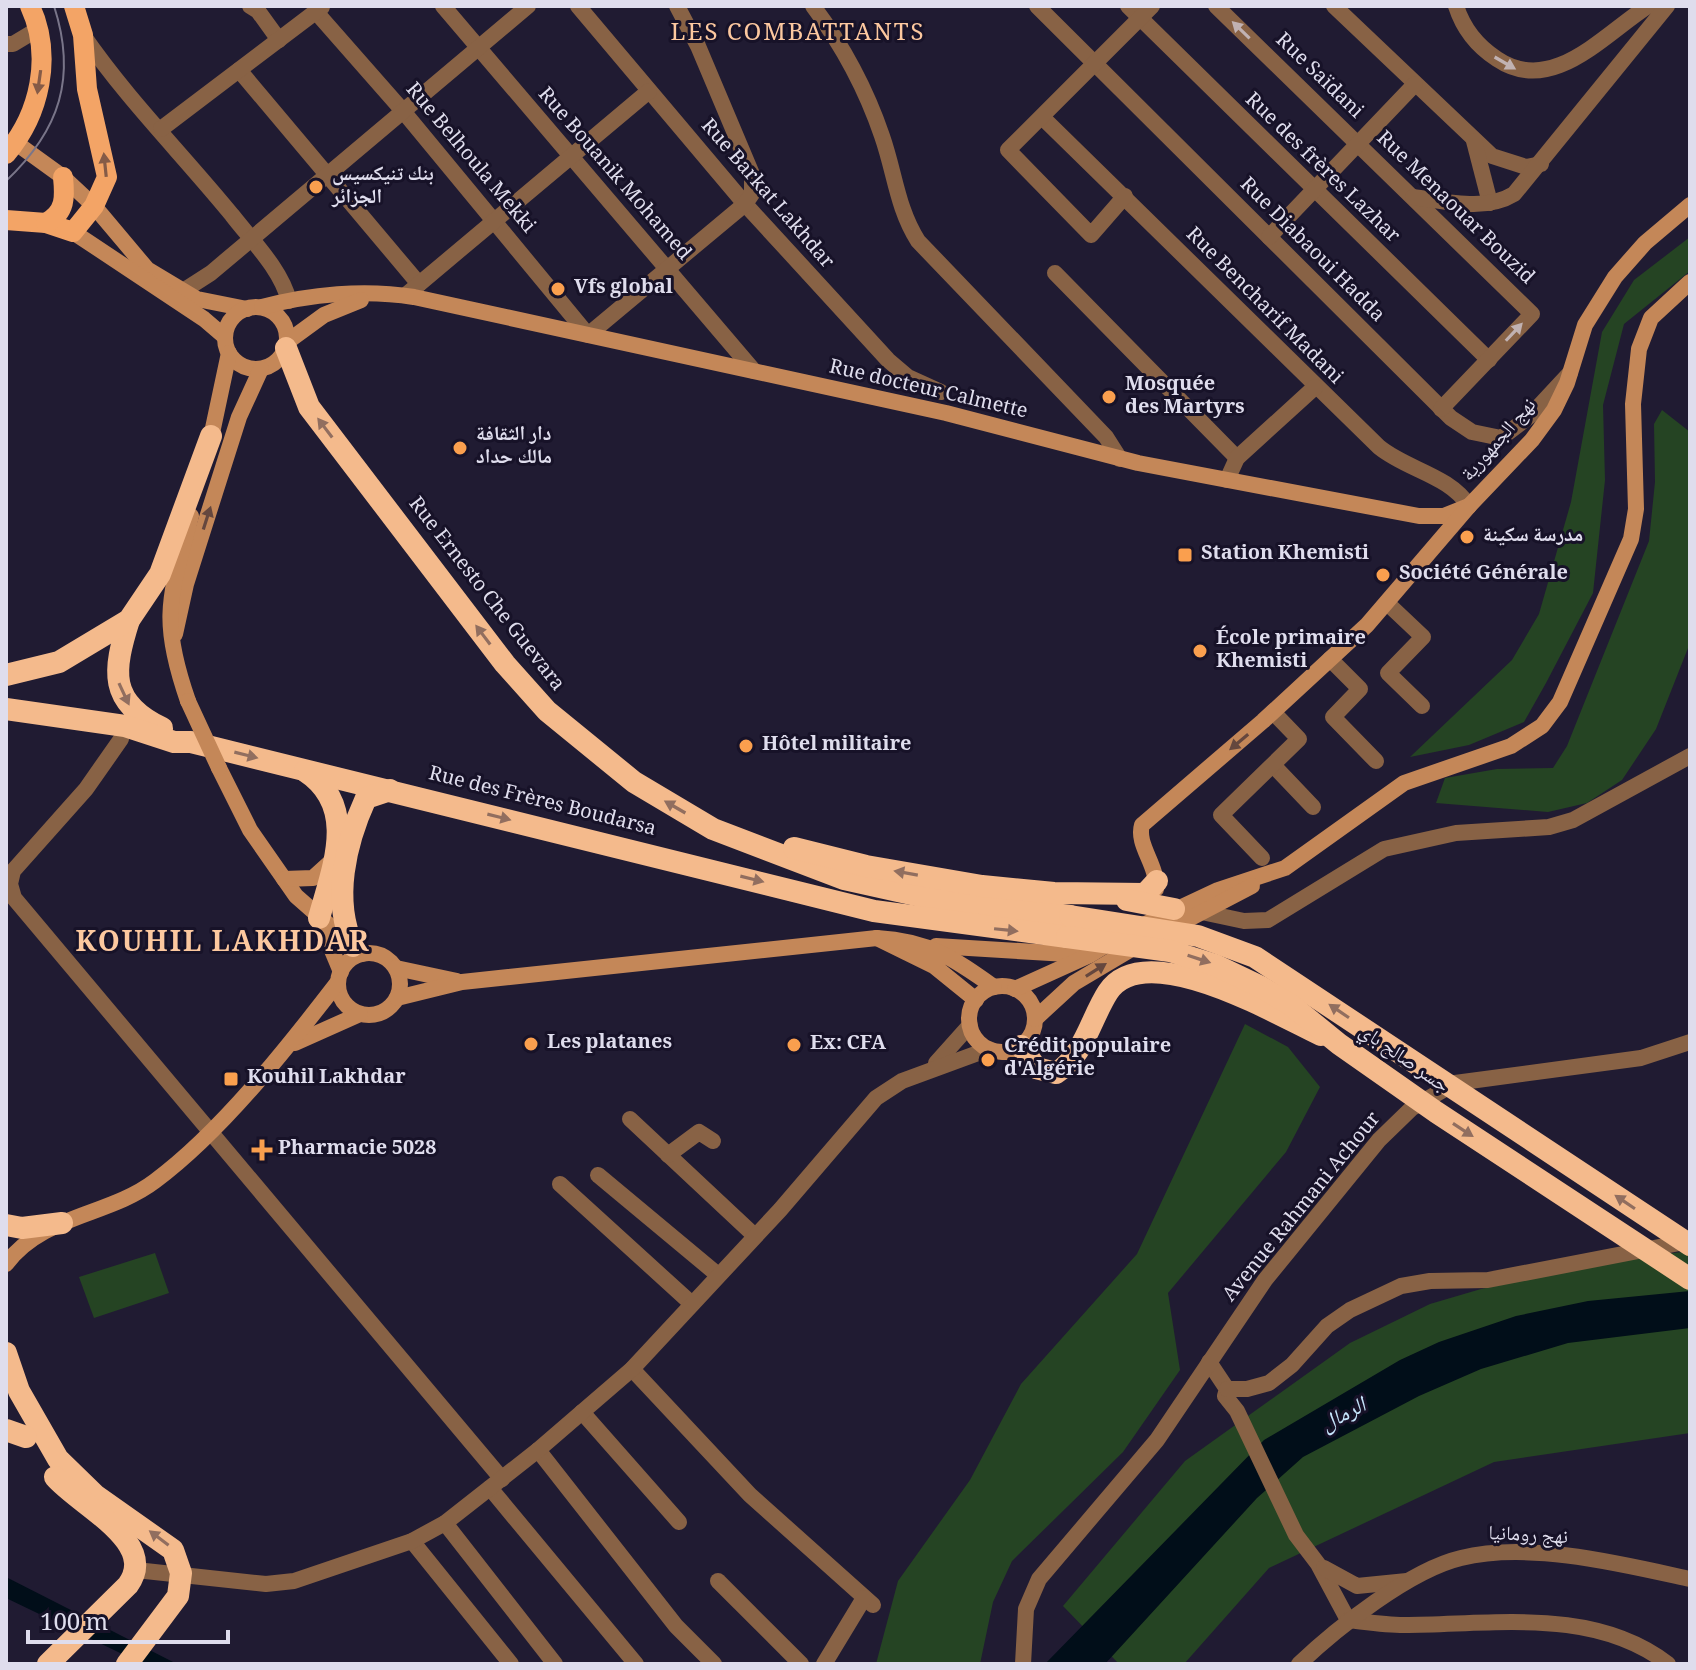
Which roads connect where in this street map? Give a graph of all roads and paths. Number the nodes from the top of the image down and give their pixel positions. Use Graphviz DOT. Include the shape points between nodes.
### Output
graph roads {
  1 [pos="30,6"];
  2 [pos="74,6"];
  3 [pos="250,6"];
  4 [pos="443,6"];
  5 [pos="528,6"];
  6 [pos="578,6"];
  7 [pos="813,6"];
  8 [pos="1037,6"];
  9 [pos="1128,6"];
  10 [pos="1152,6"];
  11 [pos="1216,6"];
  12 [pos="1334,6"];
  13 [pos="1456,6"];
  14 [pos="1648,6"];
  15 [pos="1667,6"];
  16 [pos="320,9"];
  17 [pos="681,11"];
  18 [pos="1140,18"];
  19 [pos="38,29"];
  20 [pos="83,35"];
  21 [pos="279,40"];
  22 [pos="6,44"];
  23 [pos="478,48"];
  24 [pos="1095,64"];
  25 [pos="239,70"];
  26 [pos="1415,84"];
  27 [pos="649,91"];
  28 [pos="403,111"];
  29 [pos="1042,117"];
  30 [pos="161,129"];
  31 [pos="1474,141"];
  32 [pos="1357,143"];
  33 [pos="11,148"];
  34 [pos="570,157"];
  35 [pos="1541,164"];
  36 [pos="327,175"];
  37 [pos="63,177"];
  38 [pos="1312,190"];
  39 [pos="1125,196"];
  40 [pos="1413,197"];
  41 [pos="1490,203"];
  42 [pos="745,204"];
  43 [pos="1690,205"];
  44 [pos="94,206"];
  45 [pos="6,220"];
  46 [pos="495,220"];
  47 [pos="46,223"];
  48 [pos="73,232"];
  49 [pos="1269,237"];
  50 [pos="251,239"];
  51 [pos="667,269"];
  52 [pos="1055,273"];
  53 [pos="1690,282"];
  54 [pos="413,290"];
  55 [pos="183,291"];
  56 [pos="378,293"];
  57 [pos="289,301"];
  58 [pos="254,308"];
  59 [pos="588,335"];
  60 [pos="227,345"];
  61 [pos="287,345"];
  62 [pos="1489,360"];
  63 [pos="261,369"];
  64 [pos="754,371"];
  65 [pos="1570,373"];
  66 [pos="1315,387"];
  67 [pos="941,392"];
  68 [pos="1441,409"];
  69 [pos="211,436"];
  70 [pos="1237,458"];
  71 [pos="1120,459"];
  72 [pos="1227,480"];
  73 [pos="1469,506"];
  74 [pos="1387,603"];
  75 [pos="129,620"];
  76 [pos="171,647"];
  77 [pos="1330,659"];
  78 [pos="6,675"];
  79 [pos="1422,706"];
  80 [pos="6,709"];
  81 [pos="1273,712"];
  82 [pos="6,722"];
  83 [pos="121,739"];
  84 [pos="182,742"];
  85 [pos="1690,756"];
  86 [pos="1376,761"];
  87 [pos="1273,765"];
  88 [pos="300,769"];
  89 [pos="390,790"];
  90 [pos="1313,807"];
  91 [pos="745,842"];
  92 [pos="335,858"];
  93 [pos="1262,858"];
  94 [pos="1285,868"];
  95 [pos="284,879"];
  96 [pos="1157,881"];
  97 [pos="1094,894"];
  98 [pos="1164,907"];
  99 [pos="1206,912"];
  100 [pos="319,918"];
  101 [pos="1069,926"];
  102 [pos="877,938"];
  103 [pos="925,945"];
  104 [pos="358,950"];
  105 [pos="1090,955"];
  106 [pos="396,968"];
  107 [pos="339,977"];
  108 [pos="462,982"];
  109 [pos="994,987"];
  110 [pos="1015,989"];
  111 [pos="397,998"];
  112 [pos="976,1000"];
  113 [pos="360,1014"];
  114 [pos="1035,1019"];
  115 [pos="970,1025"];
  116 [pos="1690,1042"];
  117 [pos="1339,1044"];
  118 [pos="1021,1046"];
  119 [pos="283,1049"];
  120 [pos="989,1049"];
  121 [pos="929,1069"];
  122 [pos="630,1119"];
  123 [pos="211,1129"];
  124 [pos="713,1141"];
  125 [pos="668,1155"];
  126 [pos="598,1175"];
  127 [pos="560,1184"];
  128 [pos="62,1223"];
  129 [pos="6,1225"];
  130 [pos="755,1236"];
  131 [pos="1690,1243"];
  132 [pos="6,1264"];
  133 [pos="718,1275"];
  134 [pos="1690,1279"];
  135 [pos="692,1304"];
  136 [pos="6,1353"];
  137 [pos="1209,1362"];
  138 [pos="632,1369"];
  139 [pos="1227,1389"];
  140 [pos="6,1392"];
  141 [pos="582,1412"];
  142 [pos="16,1434"];
  143 [pos="538,1450"];
  144 [pos="496,1483"];
  145 [pos="679,1522"];
  146 [pos="445,1523"];
  147 [pos="412,1541"];
  148 [pos="1318,1564"];
  149 [pos="181,1573"];
  150 [pos="132,1578"];
  151 [pos="1416,1579"];
  152 [pos="1690,1579"];
  153 [pos="718,1581"];
  154 [pos="1348,1620"];
  155 [pos="1024,1659"];
  156 [pos="48,1664"];
  157 [pos="127,1664"];
  158 [pos="511,1664"];
  159 [pos="555,1664"];
  160 [pos="636,1664"];
  161 [pos="714,1664"];
  162 [pos="801,1664"];
  163 [pos="824,1664"];
  164 [pos="1299,1664"];
  165 [pos="1668,1664"];
  1 -- 19 [label="main road"];
  2 -- 20 [label="main road"];
  3 -- 21 [label="street"];
  4 -- 23 [label="street, Rue Bouanik Mohamed"];
  5 -- 23 [label="street"];
  6 -- 27 [label="street, Rue Barkat Lakhdar"];
  7 -- 71 [label="street" via="864,89 887,150 901,209 918,241 1106,437"];
  8 -- 24 [label="street, Rue Diabaoui Hadda"];
  9 -- 18 [label="street, Rue des frères Lazhar"];
  10 -- 18 [label="street"];
  32 -- 11 [label="street, Rue Saïdani, one-way"];
  12 -- 26 [label="street"];
  13 -- 14 [label="street, one-way" via="1482,49 1516,70 1532,73 1569,62"];
  15 -- 35 [label="street"];
  16 -- 21 [label="street"];
  16 -- 28 [label="street, Rue Belhoula Mekki"];
  17 -- 42 [label="street" via="752,174 752,194"];
  18 -- 24 [label="street"];
  18 -- 38 [label="street, Rue des frères Lazhar"];
  19 -- 22 [label="street"];
  19 -- 33 [label="main road, one-way" via="37,98"];
  20 -- 30 [label="street" via="105,68"];
  44 -- 20 [label="main road, one-way" via="103,190 106,166 87,89"];
  21 -- 25 [label="street"];
  23 -- 28 [label="street"];
  23 -- 34 [label="street, Rue Bouanik Mohamed"];
  24 -- 29 [label="street"];
  24 -- 49 [label="street, Rue Diabaoui Hadda"];
  25 -- 30 [label="street"];
  25 -- 36 [label="street"];
  26 -- 31 [label="street"];
  26 -- 32 [label="street"];
  27 -- 34 [label="street"];
  27 -- 42 [label="street, Rue Barkat Lakhdar"];
  28 -- 36 [label="street"];
  28 -- 46 [label="street, Rue Belhoula Mekki"];
  29 -- 39 [label="street, Rue Bencharif Madani"];
  29 -- 39 [label="street" via="1008,150 1091,235"];
  30 -- 50 [label="street"];
  31 -- 35 [label="street" via="1513,165"];
  31 -- 41 [label="street"];
  32 -- 38 [label="street"];
  32 -- 40 [label="street, Rue Menaouar Bouzid"];
  33 -- 37 [label="main road"];
  34 -- 46 [label="street"];
  34 -- 51 [label="street, Rue Bouanik Mohamed"];
  35 -- 41 [label="street" via="1514,194"];
  36 -- 50 [label="street"];
  36 -- 54 [label="street"];
  37 -- 44 [label="main road"];
  37 -- 47 [label="main road" via="63,206"];
  38 -- 49 [label="street"];
  38 -- 62 [label="street, Rue des frères Lazhar"];
  39 -- 66 [label="street, Rue Bencharif Madani"];
  40 -- 41 [label="street"];
  62 -- 40 [label="street, Rue Menaouar Bouzid, one-way" via="1532,314"];
  42 -- 51 [label="street"];
  42 -- 67 [label="street, Rue Barkat Lakhdar" via="888,360 928,389"];
  43 -- 65 [label="main road, نهج الجمهورية" via="1615,277 1585,325"];
  44 -- 48 [label="main road"];
  44 -- 55 [label="main road" via="147,269"];
  45 -- 47 [label="main road"];
  46 -- 54 [label="street"];
  46 -- 59 [label="street, Rue Belhoula Mekki"];
  47 -- 48 [label="main road"];
  48 -- 60 [label="main road" via="204,319"];
  49 -- 68 [label="street, Rue Diabaoui Hadda"];
  50 -- 55 [label="street"];
  50 -- 57 [label="street" via="286,287"];
  51 -- 59 [label="street"];
  51 -- 64 [label="street, Rue Bouanik Mohamed"];
  52 -- 70 [label="street"];
  53 -- 94 [label="main road" via="1651,318 1639,349 1631,539 1550,717 1511,746 1390,791"];
  54 -- 56 [label="main road, Rue docteur Calmette"];
  54 -- 59 [label="main road, Rue docteur Calmette"];
  55 -- 58 [label="main road" via="208,302"];
  56 -- 57 [label="main road, Rue docteur Calmette"];
  56 -- 61 [label="main road, Rue docteur Calmette" via="324,315"];
  57 -- 58 [label="main road, Rue docteur Calmette"];
  58 -- 60 [label="main road" via="232,317"];
  58 -- 61 [label="main road" via="270,310 284,323"];
  59 -- 64 [label="main road, Rue docteur Calmette"];
  60 -- 63 [label="main road" via="239,365"];
  60 -- 69 [label="main road"];
  61 -- 63 [label="main road" via="278,361"];
  91 -- 61 [label="highway, Rue Ernesto Che Guevara, one-way" via="634,782 537,700 309,407"];
  62 -- 68 [label="street, Rue Menaouar Bouzid"];
  76 -- 63 [label="main road, one-way" via="239,417"];
  64 -- 71 [label="main road, Rue docteur Calmette" via="946,413"];
  65 -- 68 [label="street, Rue Diabaoui Hadda" via="1501,438 1472,432"];
  65 -- 73 [label="main road, نهج الجمهورية" via="1554,410 1532,440"];
  66 -- 70 [label="street"];
  66 -- 73 [label="street, Rue Bencharif Madani" via="1392,458 1454,488"];
  69 -- 75 [label="highway" via="160,574"];
  69 -- 76 [label="main road" via="170,596"];
  70 -- 72 [label="street"];
  71 -- 72 [label="main road, Rue docteur Calmette"];
  72 -- 73 [label="main road, Rue docteur Calmette" via="1419,516 1444,516"];
  73 -- 74 [label="main road, نهج الجمهورية"];
  74 -- 77 [label="main road, نهج الجمهورية"];
  74 -- 79 [label="street" via="1423,637 1388,673"];
  75 -- 78 [label="highway" via="59,662"];
  75 -- 84 [label="highway, one-way" via="116,674 122,696 141,717"];
  76 -- 95 [label="main road, bridge" via="188,701 219,768 250,830"];
  77 -- 81 [label="main road, نهج الجمهورية"];
  77 -- 86 [label="street" via="1360,689 1333,717"];
  80 -- 84 [label="highway, Rue des Frères Boudarsa" via="125,726"];
  81 -- 87 [label="street" via="1299,739"];
  81 -- 96 [label="main road, نهج الجمهورية, one-way" via="1142,825 1141,841"];
  82 -- 83 [label="highway"];
  83 -- 84 [label="highway"];
  83 -- 123 [label="street" via="86,789 13,871 10,884 14,898"];
  84 -- 88 [label="highway, Rue des Frères Boudarsa, one-way"];
  85 -- 99 [label="street" via="1573,820 1549,827 1456,833 1384,849 1268,920 1244,921"];
  87 -- 90 [label="street"];
  87 -- 93 [label="street" via="1221,815"];
  88 -- 89 [label="highway, Rue des Frères Boudarsa"];
  88 -- 92 [label="highway" via="323,784 336,807"];
  89 -- 101 [label="highway, Rue des Frères Boudarsa, one-way" via="874,911"];
  89 -- 104 [label="highway" via="366,798 342,882 342,913"];
  97 -- 91 [label="highway, one-way" via="950,881"];
  91 -- 101 [label="highway" via="844,879"];
  92 -- 95 [label="main road" via="313,878"];
  92 -- 100 [label="highway"];
  94 -- 98 [label="main road"];
  94 -- 99 [label="main road"];
  95 -- 100 [label="main road"];
  96 -- 97 [label="highway" via="1145,894"];
  96 -- 98 [label="main road"];
  97 -- 98 [label="highway"];
  98 -- 99 [label="street"];
  98 -- 105 [label="main road"];
  114 -- 99 [label="main road, one-way" via="1074,983 1123,952"];
  100 -- 104 [label="main road"];
  100 -- 107 [label="main road"];
  101 -- 117 [label="highway, جسر صالح باي, one-way, bridge" via="1215,965 1291,1005"];
  131 -- 101 [label="highway, one-way, bridge" via="1255,957 1198,936"];
  102 -- 103 [label="main road"];
  102 -- 108 [label="main road"];
  102 -- 112 [label="main road" via="934,966"];
  103 -- 105 [label="main road"];
  103 -- 109 [label="main road"];
  104 -- 106 [label="main road" via="381,956"];
  104 -- 107 [label="main road"];
  105 -- 110 [label="main road"];
  106 -- 108 [label="main road"];
  106 -- 111 [label="main road"];
  107 -- 113 [label="main road" via="343,1002"];
  107 -- 119 [label="main road"];
  108 -- 111 [label="main road"];
  109 -- 110 [label="main road"];
  109 -- 112 [label="main road"];
  110 -- 114 [label="main road" via="1030,1001"];
  111 -- 113 [label="main road" via="381,1013"];
  112 -- 115 [label="main road"];
  113 -- 119 [label="main road"];
  114 -- 118 [label="main road"];
  115 -- 120 [label="main road"];
  115 -- 121 [label="street"];
  116 -- 137 [label="street, Avenue Rahmani Achour" via="1641,1058 1455,1083 1428,1096 1379,1140 1265,1280"];
  117 -- 118 [label="highway, bridge" via="1227,990 1171,972 1132,975 1109,990 1074,1057 1056,1073 1041,1072"];
  117 -- 134 [label="highway, جسر صالح باي, one-way, bridge"];
  118 -- 120 [label="main road" via="1005,1052"];
  119 -- 123 [label="main road"];
  120 -- 121 [label="street"];
  121 -- 130 [label="street" via="876,1098"];
  122 -- 125 [label="street"];
  123 -- 128 [label="main road" via="144,1188"];
  123 -- 144 [label="street"];
  124 -- 125 [label="street" via="699,1132"];
  125 -- 130 [label="street"];
  126 -- 133 [label="street"];
  127 -- 135 [label="street"];
  128 -- 129 [label="highway"];
  128 -- 132 [label="main road" via="36,1234"];
  130 -- 133 [label="street"];
  131 -- 139 [label="street" via="1488,1280 1401,1286 1327,1326 1269,1383"];
  133 -- 135 [label="street"];
  135 -- 138 [label="street"];
  149 -- 136 [label="highway, one-way" via="169,1545 95,1495 58,1459 19,1391"];
  137 -- 139 [label="street"];
  137 -- 155 [label="street, Avenue Rahmani Achour" via="1157,1440 1039,1579 1026,1609"];
  138 -- 141 [label="street"];
  138 -- 163 [label="street" via="750,1495 868,1602"];
  139 -- 148 [label="street" via="1225,1396 1296,1535"];
  140 -- 142 [label="highway"];
  141 -- 143 [label="street"];
  141 -- 145 [label="street"];
  142 -- 150 [label="highway" via="57,1480 132,1546"];
  143 -- 144 [label="street"];
  143 -- 161 [label="street" via="676,1626"];
  144 -- 146 [label="street"];
  144 -- 160 [label="street"];
  146 -- 147 [label="street"];
  146 -- 159 [label="street"];
  147 -- 149 [label="street" via="294,1581 266,1584"];
  147 -- 158 [label="street"];
  148 -- 151 [label="street" via="1357,1586"];
  148 -- 154 [label="street"];
  149 -- 150 [label="street"];
  149 -- 157 [label="highway" via="178,1596"];
  150 -- 156 [label="highway"];
  151 -- 152 [label="street, نهج رومانيا" via="1461,1557 1506,1552"];
  151 -- 154 [label="street, نهج رومانيا"];
  153 -- 162 [label="street"];
  154 -- 164 [label="street, نهج رومانيا"];
  154 -- 165 [label="street" via="1564,1625 1629,1640"];
}
